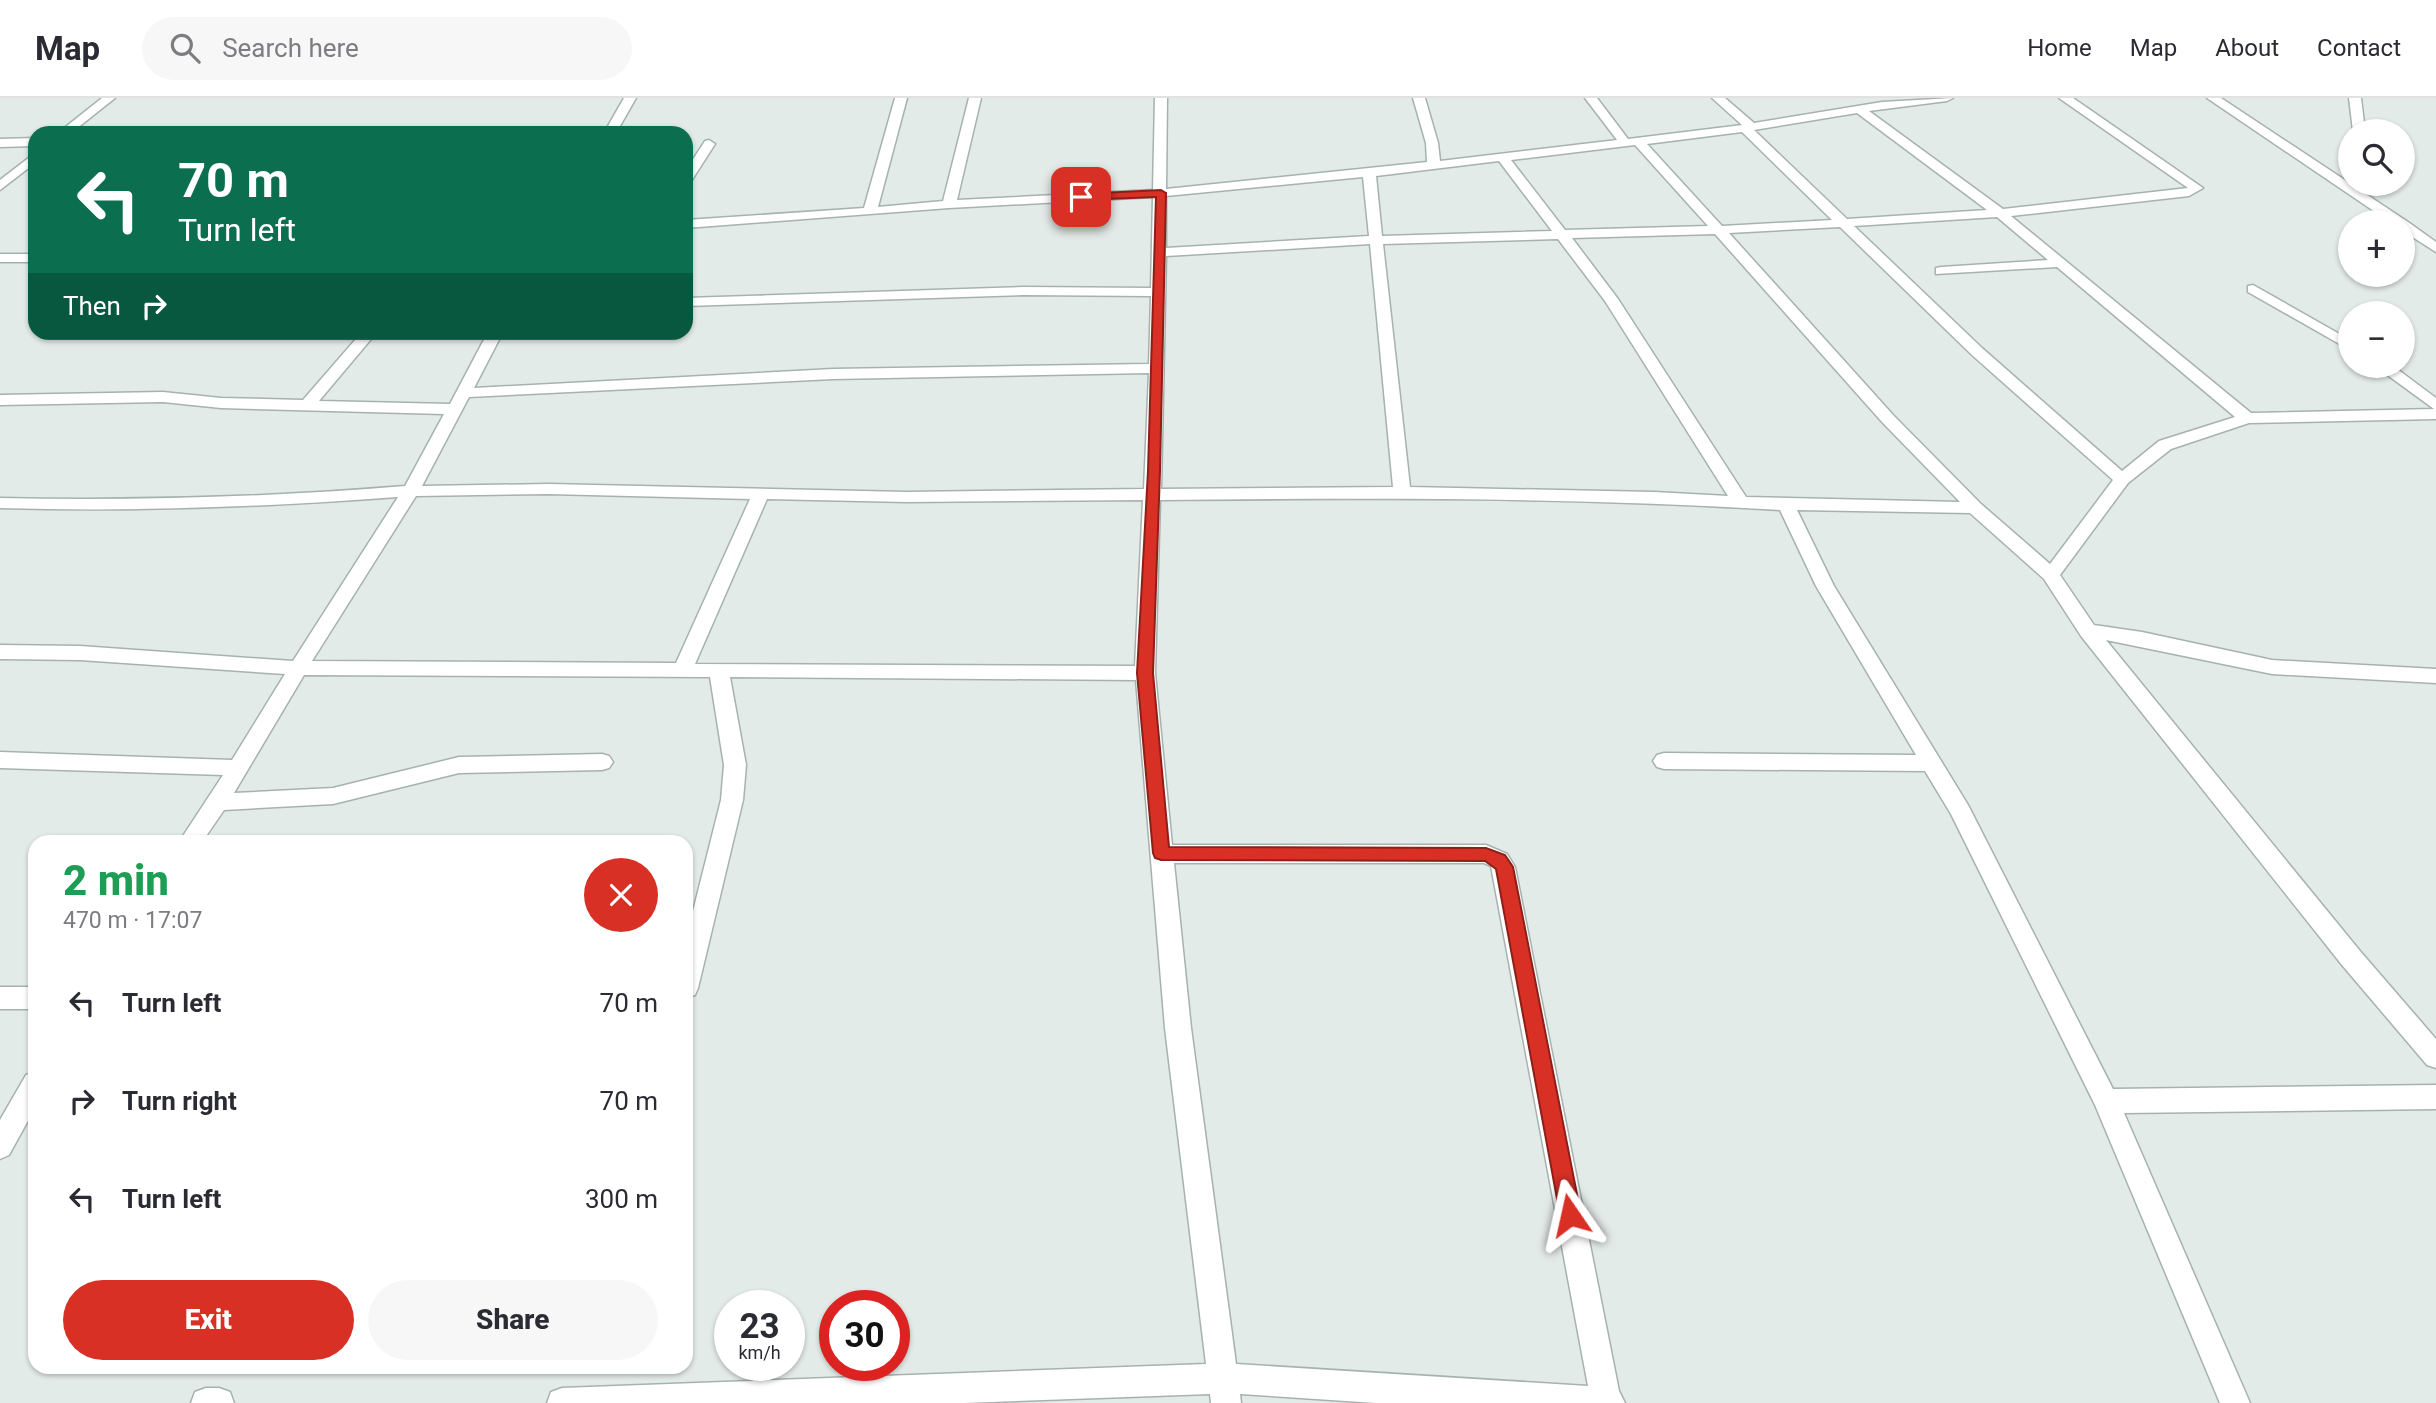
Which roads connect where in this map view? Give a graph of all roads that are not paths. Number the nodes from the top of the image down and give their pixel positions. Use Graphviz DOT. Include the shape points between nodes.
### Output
graph roads {
  1 [pos="109,98"];
  2 [pos="630,98"];
  3 [pos="901,98"];
  4 [pos="975,98"];
  5 [pos="1161,98"];
  6 [pos="1419,98"];
  7 [pos="1591,98"];
  8 [pos="1718,98"];
  9 [pos="1944,98"];
  10 [pos="2065,98"];
  11 [pos="2213,98"];
  12 [pos="2355,98"];
  13 [pos="1877,102"];
  14 [pos="1859,109"];
  15 [pos="2358,119"];
  16 [pos="73,126"];
  17 [pos="614,126"];
  18 [pos="1749,127"];
  19 [pos="28,142"];
  20 [pos="1632,142"];
  21 [pos="0,143"];
  22 [pos="709,144"];
  23 [pos="1503,158"];
  24 [pos="28,163"];
  25 [pos="1434,166"];
  26 [pos="693,169"];
  27 [pos="1370,173"];
  28 [pos="14,174"];
  29 [pos="28,174"];
  30 [pos="2338,176"];
  31 [pos="0,186"];
  32 [pos="1161,193"];
  33 [pos="2366,196"];
  34 [pos="949,204"];
  35 [pos="2383,210"];
  36 [pos="870,212"];
  37 [pos="2000,212"];
  38 [pos="1845,223"];
  39 [pos="693,224"];
  40 [pos="1719,230"];
  41 [pos="2415,233"];
  42 [pos="1559,235"];
  43 [pos="1376,240"];
  44 [pos="2436,248"];
  45 [pos="1159,252"];
  46 [pos="0,258"];
  47 [pos="28,258"];
  48 [pos="2062,263"];
  49 [pos="1941,271"];
  50 [pos="2253,289"];
  51 [pos="1158,292"];
  52 [pos="693,302"];
  53 [pos="2338,339"];
  54 [pos="363,340"];
  55 [pos="492,340"];
  56 [pos="1157,368"];
  57 [pos="2399,378"];
  58 [pos="0,400"];
  59 [pos="459,401"];
  60 [pos="307,405"];
  61 [pos="2436,405"];
  62 [pos="2436,414"];
  63 [pos="2247,418"];
  64 [pos="2122,479"];
  65 [pos="411,491"];
  66 [pos="1402,492"];
  67 [pos="761,493"];
  68 [pos="1153,496"];
  69 [pos="1739,500"];
  70 [pos="0,503"];
  71 [pos="1786,505"];
  72 [pos="1975,508"];
  73 [pos="2051,575"];
  74 [pos="2088,631"];
  75 [pos="0,652"];
  76 [pos="298,668"];
  77 [pos="683,669"];
  78 [pos="719,671"];
  79 [pos="1145,673"];
  80 [pos="2436,677"];
  81 [pos="0,760"];
  82 [pos="1664,761"];
  83 [pos="602,762"];
  84 [pos="1933,763"];
  85 [pos="239,768"];
  86 [pos="218,802"];
  87 [pos="195,835"];
  88 [pos="1161,853"];
  89 [pos="693,959"];
  90 [pos="28,998"];
  91 [pos="0,999"];
  92 [pos="2436,1057"];
  93 [pos="28,1096"];
  94 [pos="2436,1097"];
  95 [pos="2106,1101"];
  96 [pos="0,1146"];
  97 [pos="1225,1390"];
  98 [pos="206,1403"];
  99 [pos="219,1403"];
  100 [pos="562,1403"];
  101 [pos="1608,1403"];
  102 [pos="2235,1403"];
  1 -- 16 [label="street"];
  2 -- 17 [label="street"];
  3 -- 36 [label="street"];
  4 -- 34 [label="street"];
  5 -- 32 [label="street"];
  6 -- 25 [label="street"];
  7 -- 20 [label="street"];
  8 -- 18 [label="street"];
  9 -- 13 [label="street"];
  10 -- 37 [label="street" via="2197,188"];
  11 -- 30 [label="street"];
  12 -- 15 [label="street"];
  13 -- 14 [label="street"];
  14 -- 18 [label="street"];
  14 -- 37 [label="street"];
  18 -- 20 [label="street"];
  18 -- 38 [label="street"];
  19 -- 21 [label="street"];
  20 -- 23 [label="street"];
  20 -- 40 [label="street"];
  22 -- 26 [label="street"];
  23 -- 25 [label="street"];
  23 -- 42 [label="street"];
  24 -- 28 [label="street"];
  25 -- 27 [label="street"];
  27 -- 32 [label="street"];
  27 -- 43 [label="street"];
  28 -- 29 [label="street"];
  28 -- 31 [label="street"];
  32 -- 34 [label="street"];
  32 -- 45 [label="street"];
  33 -- 35 [label="street"];
  34 -- 36 [label="street"];
  36 -- 39 [label="street"];
  37 -- 38 [label="street"];
  37 -- 48 [label="street"];
  38 -- 40 [label="street"];
  38 -- 64 [label="street" via="1985,360"];
  40 -- 42 [label="street"];
  40 -- 72 [label="street" via="1888,419"];
  41 -- 44 [label="street"];
  42 -- 43 [label="street"];
  42 -- 69 [label="street" via="1611,299"];
  43 -- 45 [label="street"];
  43 -- 66 [label="street"];
  45 -- 51 [label="street"];
  46 -- 47 [label="street"];
  48 -- 49 [label="street"];
  48 -- 63 [label="street"];
  50 -- 53 [label="street"];
  51 -- 52 [label="street" via="1023,291"];
  51 -- 56 [label="street"];
  54 -- 60 [label="street"];
  55 -- 59 [label="street"];
  56 -- 59 [label="street" via="833,374"];
  56 -- 68 [label="street"];
  57 -- 61 [label="street"];
  58 -- 60 [label="street" via="163,397"];
  59 -- 60 [label="street"];
  59 -- 65 [label="street"];
  62 -- 63 [label="street"];
  63 -- 64 [label="street" via="2165,445"];
  64 -- 73 [label="street"];
  65 -- 67 [label="street"];
  65 -- 70 [label="street" via="267,502"];
  65 -- 76 [label="street"];
  66 -- 68 [label="street"];
  66 -- 69 [label="street"];
  67 -- 68 [label="street"];
  67 -- 77 [label="street"];
  68 -- 79 [label="street"];
  69 -- 71 [label="street"];
  71 -- 72 [label="street"];
  71 -- 84 [label="street" via="1831,597"];
  72 -- 73 [label="street"];
  73 -- 74 [label="street"];
  74 -- 80 [label="street" via="2272,667"];
  74 -- 92 [label="street"];
  75 -- 76 [label="street" via="160,657"];
  76 -- 77 [label="street"];
  76 -- 85 [label="street"];
  77 -- 78 [label="street"];
  78 -- 79 [label="street"];
  78 -- 89 [label="street" via="735,765 732,800"];
  79 -- 88 [label="street"];
  81 -- 85 [label="street"];
  82 -- 84 [label="street"];
  83 -- 86 [label="street" via="480,763 333,796"];
  84 -- 95 [label="street"];
  85 -- 86 [label="street"];
  86 -- 87 [label="street"];
  88 -- 97 [label="street" via="1178,1028"];
  88 -- 101 [label="street" via="1486,854 1499,860 1504,867"];
  90 -- 91 [label="street"];
  93 -- 96 [label="street"];
  94 -- 95 [label="street"];
  95 -- 102 [label="street"];
  97 -- 100 [label="street"];
  97 -- 101 [label="street"];
  98 -- 99 [label="street"];
}
